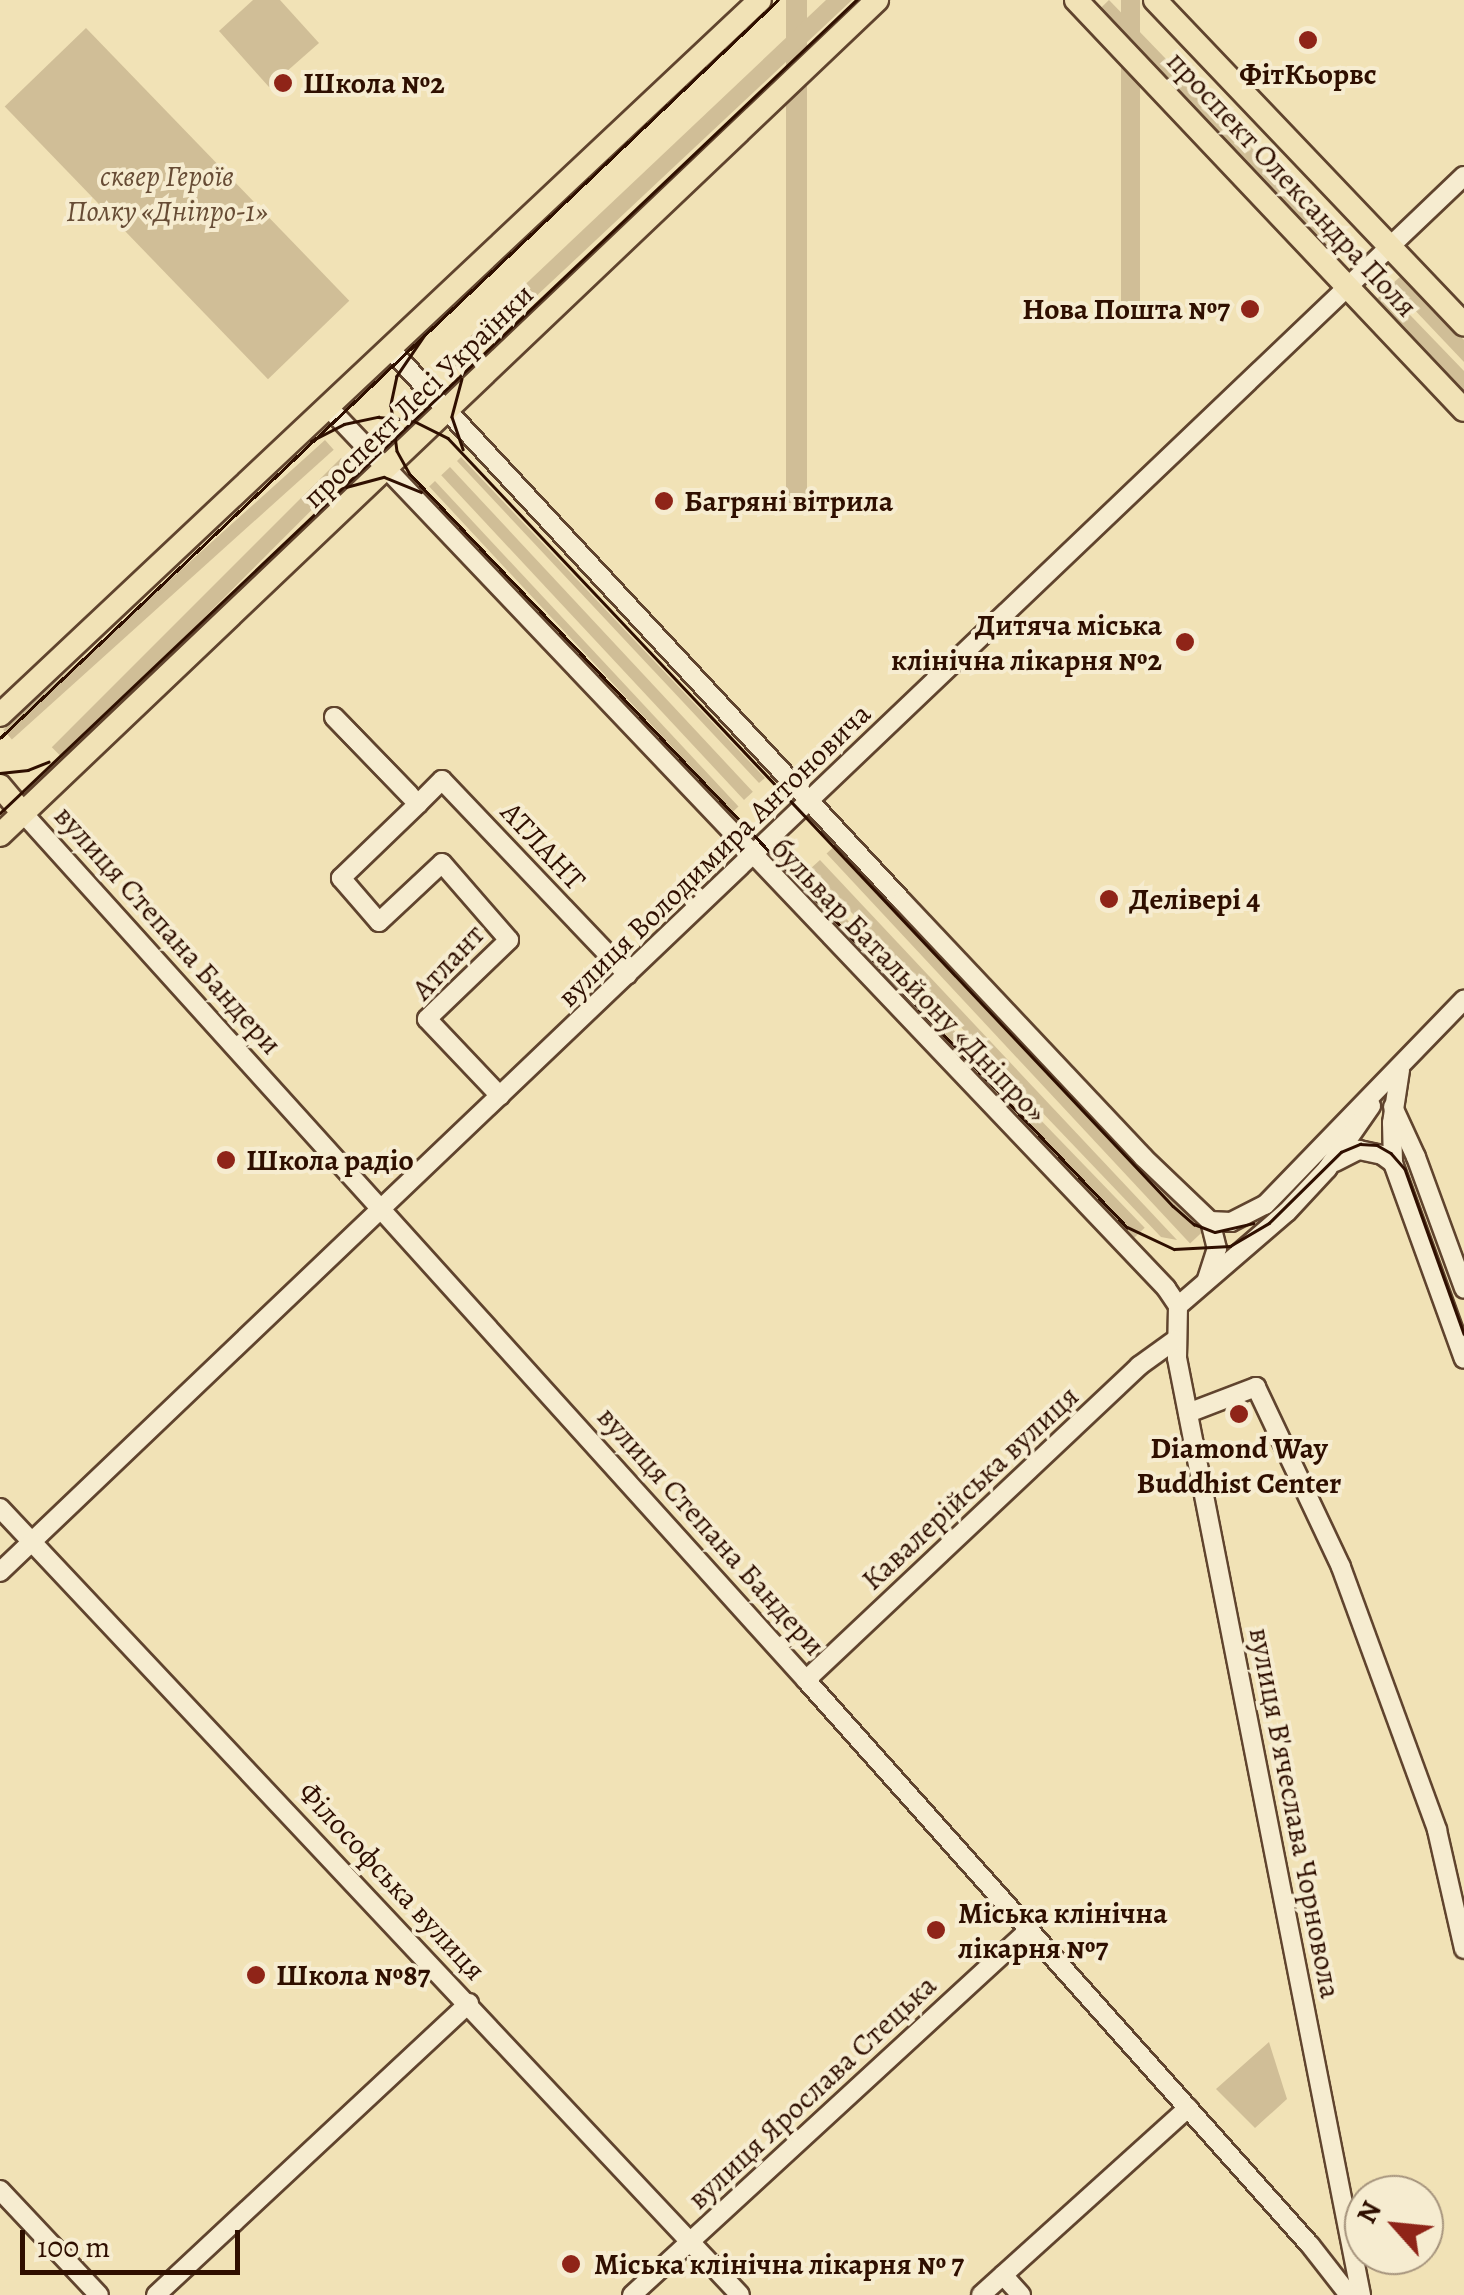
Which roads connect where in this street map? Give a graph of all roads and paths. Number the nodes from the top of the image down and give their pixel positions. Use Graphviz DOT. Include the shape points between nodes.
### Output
graph roads {
  1 [pos="760,0"];
  2 [pos="877,0"];
  3 [pos="1076,0"];
  4 [pos="1156,0"];
  5 [pos="1464,176"];
  6 [pos="1391,247"];
  7 [pos="1349,287"];
  8 [pos="1464,324"];
  9 [pos="390,349"];
  10 [pos="328,407"];
  11 [pos="446,410"];
  12 [pos="1464,410"];
  13 [pos="385,469"];
  14 [pos="3,712"];
  15 [pos="0,786"];
  16 [pos="414,799"];
  17 [pos="811,800"];
  18 [pos="12,815"];
  19 [pos="0,835"];
  20 [pos="752,856"];
  21 [pos="628,975"];
  22 [pos="1464,1000"];
  23 [pos="1400,1067"];
  24 [pos="1383,1085"];
  25 [pos="500,1096"];
  26 [pos="1393,1107"];
  27 [pos="1392,1163"];
  28 [pos="1328,1169"];
  29 [pos="380,1210"];
  30 [pos="1214,1223"];
  31 [pos="1205,1284"];
  32 [pos="1464,1288"];
  33 [pos="1178,1306"];
  34 [pos="1176,1340"];
  35 [pos="1464,1359"];
  36 [pos="1188,1412"];
  37 [pos="0,1508"];
  38 [pos="32,1542"];
  39 [pos="0,1572"];
  40 [pos="806,1680"];
  41 [pos="1029,1930"];
  42 [pos="1464,1949"];
  43 [pos="469,2003"];
  44 [pos="1188,2108"];
  45 [pos="0,2190"];
  46 [pos="690,2242"];
  47 [pos="1003,2275"];
  48 [pos="99,2295"];
  49 [pos="156,2295"];
  50 [pos="632,2295"];
  51 [pos="740,2295"];
  52 [pos="981,2295"];
  53 [pos="1021,2295"];
  54 [pos="1349,2295"];
  55 [pos="1362,2295"];
  1 -- 9 [label="main road, проспект Лесі Українки"];
  2 -- 11 [label="main road, проспект Лесі Українки"];
  3 -- 7 [label="main road, проспект Олександра Поля"];
  4 -- 6 [label="main road, проспект Олександра Поля"];
  5 -- 6 [label="street, вулиця Володимира Антоновича"];
  6 -- 7 [label="street, вулиця Володимира Антоновича"];
  6 -- 8 [label="main road, проспект Олександра Поля"];
  7 -- 12 [label="main road, проспект Олександра Поля"];
  7 -- 17 [label="street, вулиця Володимира Антоновича"];
  9 -- 10 [label="main road, проспект Лесі Українки"];
  9 -- 11 [label="street, бульвар Батальйону «Дніпро»"];
  10 -- 13 [label="street, бульвар Батальйону «Дніпро»"];
  10 -- 14 [label="main road, проспект Лесі Українки"];
  11 -- 13 [label="main road, проспект Лесі Українки"];
  11 -- 17 [label="street, бульвар Батальйону «Дніпро»"];
  13 -- 18 [label="main road, проспект Лесі Українки"];
  13 -- 20 [label="street, бульвар Батальйону «Дніпро»"];
  15 -- 18 [label="main road, вулиця Степана Бандери"];
  16 -- 16 [label="street" via="394,779 334,717"];
  16 -- 21 [label="street, АТЛАНТ" via="442,780"];
  16 -- 25 [label="street, Атлант" via="340,878 378,922 442,863 508,940 426,1019"];
  17 -- 20 [label="street, вулиця Володимира Антоновича"];
  17 -- 30 [label="street, бульвар Батальйону «Дніпро»" via="1143,1157"];
  18 -- 19 [label="main road, проспект Лесі Українки"];
  18 -- 29 [label="street, вулиця Степана Бандери"];
  20 -- 21 [label="street, вулиця Володимира Антоновича"];
  20 -- 33 [label="street, бульвар Батальйону «Дніпро»"];
  21 -- 25 [label="street, вулиця Володимира Антоновича"];
  22 -- 23 [label="street"];
  23 -- 24 [label="street"];
  23 -- 26 [label="street"];
  24 -- 28 [label="street"];
  24 -- 30 [label="street" via="1265,1204"];
  25 -- 29 [label="street, вулиця Володимира Антоновича"];
  26 -- 27 [label="street"];
  26 -- 32 [label="street"];
  27 -- 28 [label="street" via="1359,1150"];
  27 -- 35 [label="street"];
  28 -- 31 [label="street" via="1268,1232"];
  29 -- 38 [label="street, вулиця Володимира Антоновича"];
  29 -- 40 [label="street, вулиця Степана Бандери"];
  30 -- 31 [label="street" via="1218,1249"];
  31 -- 33 [label="street"];
  33 -- 34 [label="street"];
  34 -- 36 [label="street, вулиця В'ячеслава Чорновола"];
  34 -- 40 [label="street, Кавалерійська вулиця" via="1139,1366"];
  36 -- 42 [label="street" via="1256,1387 1341,1567 1437,1830"];
  36 -- 55 [label="street, вулиця В'ячеслава Чорновола"];
  37 -- 38 [label="street, Філософська вулиця"];
  38 -- 39 [label="street, вулиця Володимира Антоновича"];
  38 -- 43 [label="street, Філософська вулиця"];
  40 -- 41 [label="street, вулиця Степана Бандери"];
  41 -- 44 [label="street, вулиця Степана Бандери"];
  41 -- 46 [label="street, вулиця Ярослава Стецька"];
  43 -- 46 [label="street, Філософська вулиця"];
  43 -- 49 [label="street"];
  44 -- 47 [label="street"];
  44 -- 54 [label="street, вулиця Степана Бандери"];
  45 -- 48 [label="street"];
  46 -- 50 [label="street, вулиця Ярослава Стецька"];
  46 -- 51 [label="street, Філософська вулиця"];
  47 -- 52 [label="street"];
  47 -- 53 [label="street"];
}
